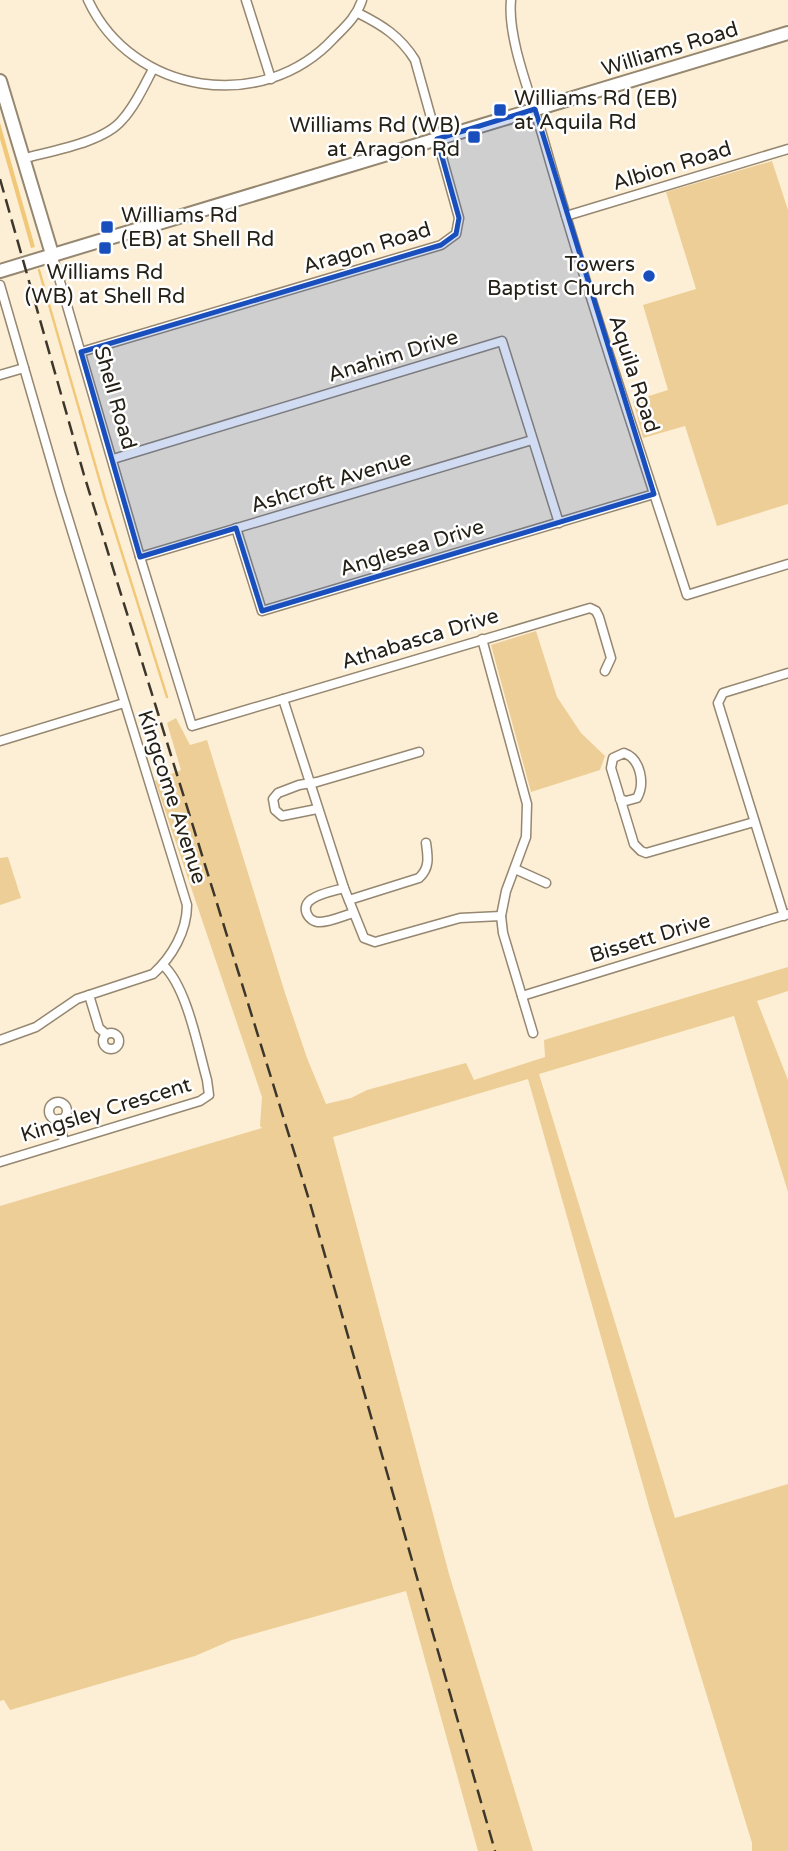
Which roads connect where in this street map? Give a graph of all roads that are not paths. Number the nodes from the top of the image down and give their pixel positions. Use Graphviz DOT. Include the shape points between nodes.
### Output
graph roads {
  1 [pos="88,0"];
  2 [pos="246,0"];
  3 [pos="362,0"];
  4 [pos="511,0"];
  5 [pos="358,13"];
  6 [pos="788,33"];
  7 [pos="153,69"];
  8 [pos="271,79"];
  9 [pos="0,81"];
  10 [pos="535,109"];
  11 [pos="437,139"];
  12 [pos="788,149"];
  13 [pos="22,159"];
  14 [pos="566,216"];
  15 [pos="52,254"];
  16 [pos="0,271"];
  17 [pos="0,285"];
  18 [pos="81,352"];
  19 [pos="24,368"];
  20 [pos="0,375"];
  21 [pos="532,440"];
  22 [pos="113,459"];
  23 [pos="654,494"];
  24 [pos="559,523"];
  25 [pos="236,528"];
  26 [pos="140,557"];
  27 [pos="788,564"];
  28 [pos="482,639"];
  29 [pos="605,671"];
  30 [pos="788,673"];
  31 [pos="283,699"];
  32 [pos="124,703"];
  33 [pos="192,726"];
  34 [pos="0,741"];
  35 [pos="419,752"];
  36 [pos="309,783"];
  37 [pos="620,799"];
  38 [pos="317,809"];
  39 [pos="754,822"];
  40 [pos="426,844"];
  41 [pos="515,869"];
  42 [pos="546,883"];
  43 [pos="344,888"];
  44 [pos="349,900"];
  45 [pos="353,913"];
  46 [pos="786,915"];
  47 [pos="501,916"];
  48 [pos="163,965"];
  49 [pos="89,995"];
  50 [pos="522,996"];
  51 [pos="533,1033"];
  52 [pos="106,1034"];
  53 [pos="0,1040"];
  54 [pos="59,1119"];
  55 [pos="64,1142"];
  56 [pos="0,1162"];
  1 -- 7 [label="street" via="115,40"];
  2 -- 8 [label="street"];
  3 -- 5 [label="street"];
  4 -- 10 [label="street, Aquila Road" via="513,27"];
  5 -- 8 [label="street" via="309,61"];
  5 -- 11 [label="street, Aragon Road" via="389,29 406,45 415,60"];
  6 -- 10 [label="street, Williams Road"];
  7 -- 8 [label="street" via="207,86 244,86"];
  7 -- 13 [label="street" via="131,109 107,132"];
  9 -- 13 [label="street, Shell Road"];
  10 -- 11 [label="street, Williams Road"];
  10 -- 14 [label="street, Aquila Road"];
  11 -- 15 [label="street, Williams Road"];
  11 -- 18 [label="street, Aragon Road" via="459,218 456,234 441,245"];
  12 -- 14 [label="street, Albion Road"];
  13 -- 15 [label="street, Shell Road"];
  14 -- 23 [label="street, Aquila Road"];
  15 -- 16 [label="street, Williams Road"];
  15 -- 18 [label="street, Shell Road"];
  17 -- 19 [label="street"];
  18 -- 22 [label="street, Shell Road"];
  19 -- 20 [label="street"];
  19 -- 32 [label="street"];
  21 -- 22 [label="street, Anahim Drive" via="502,341"];
  21 -- 24 [label="street, Anahim Drive"];
  21 -- 25 [label="street, Ashcroft Avenue"];
  22 -- 26 [label="street, Shell Road"];
  23 -- 24 [label="street, Anglesea Drive"];
  23 -- 27 [label="street, Aquila Road" via="687,595"];
  24 -- 25 [label="street, Anglesea Drive" via="262,611"];
  25 -- 26 [label="street, Ashcroft Avenue"];
  26 -- 33 [label="street, Shell Road"];
  28 -- 29 [label="street, Athabasca Drive" via="590,608 600,617 611,659"];
  28 -- 31 [label="street, Athabasca Drive"];
  28 -- 41 [label="street" via="527,804 526,837"];
  30 -- 39 [label="street" via="723,693 718,703"];
  31 -- 33 [label="street, Athabasca Drive"];
  31 -- 36 [label="street"];
  32 -- 34 [label="street"];
  32 -- 48 [label="street, Kingcome Avenue" via="187,905 183,932"];
  35 -- 36 [label="street"];
  36 -- 38 [label="street"];
  36 -- 38 [label="street" via="278,793 274,807 279,815 288,817"];
  37 -- 37 [label="street" via="637,798 642,785 636,763 624,753 615,755 610,766"];
  37 -- 39 [label="street" via="634,844 646,853"];
  38 -- 43 [label="street"];
  39 -- 46 [label="street"];
  40 -- 44 [label="street" via="428,861 419,878"];
  41 -- 42 [label="street"];
  41 -- 47 [label="street"];
  43 -- 44 [label="street"];
  43 -- 45 [label="street" via="310,900 307,915 319,922"];
  44 -- 45 [label="street"];
  45 -- 47 [label="street" via="361,934 375,942 460,918"];
  46 -- 50 [label="street, Bissett Drive"];
  47 -- 50 [label="street"];
  48 -- 49 [label="street" via="153,974"];
  48 -- 55 [label="street, Kingsley Crescent" via="181,992 209,1094 200,1101"];
  49 -- 52 [label="street"];
  49 -- 53 [label="street" via="65,1005 36,1027"];
  50 -- 51 [label="street"];
  54 -- 55 [label="street"];
  55 -- 56 [label="street, Kingsley Crescent"];
}
